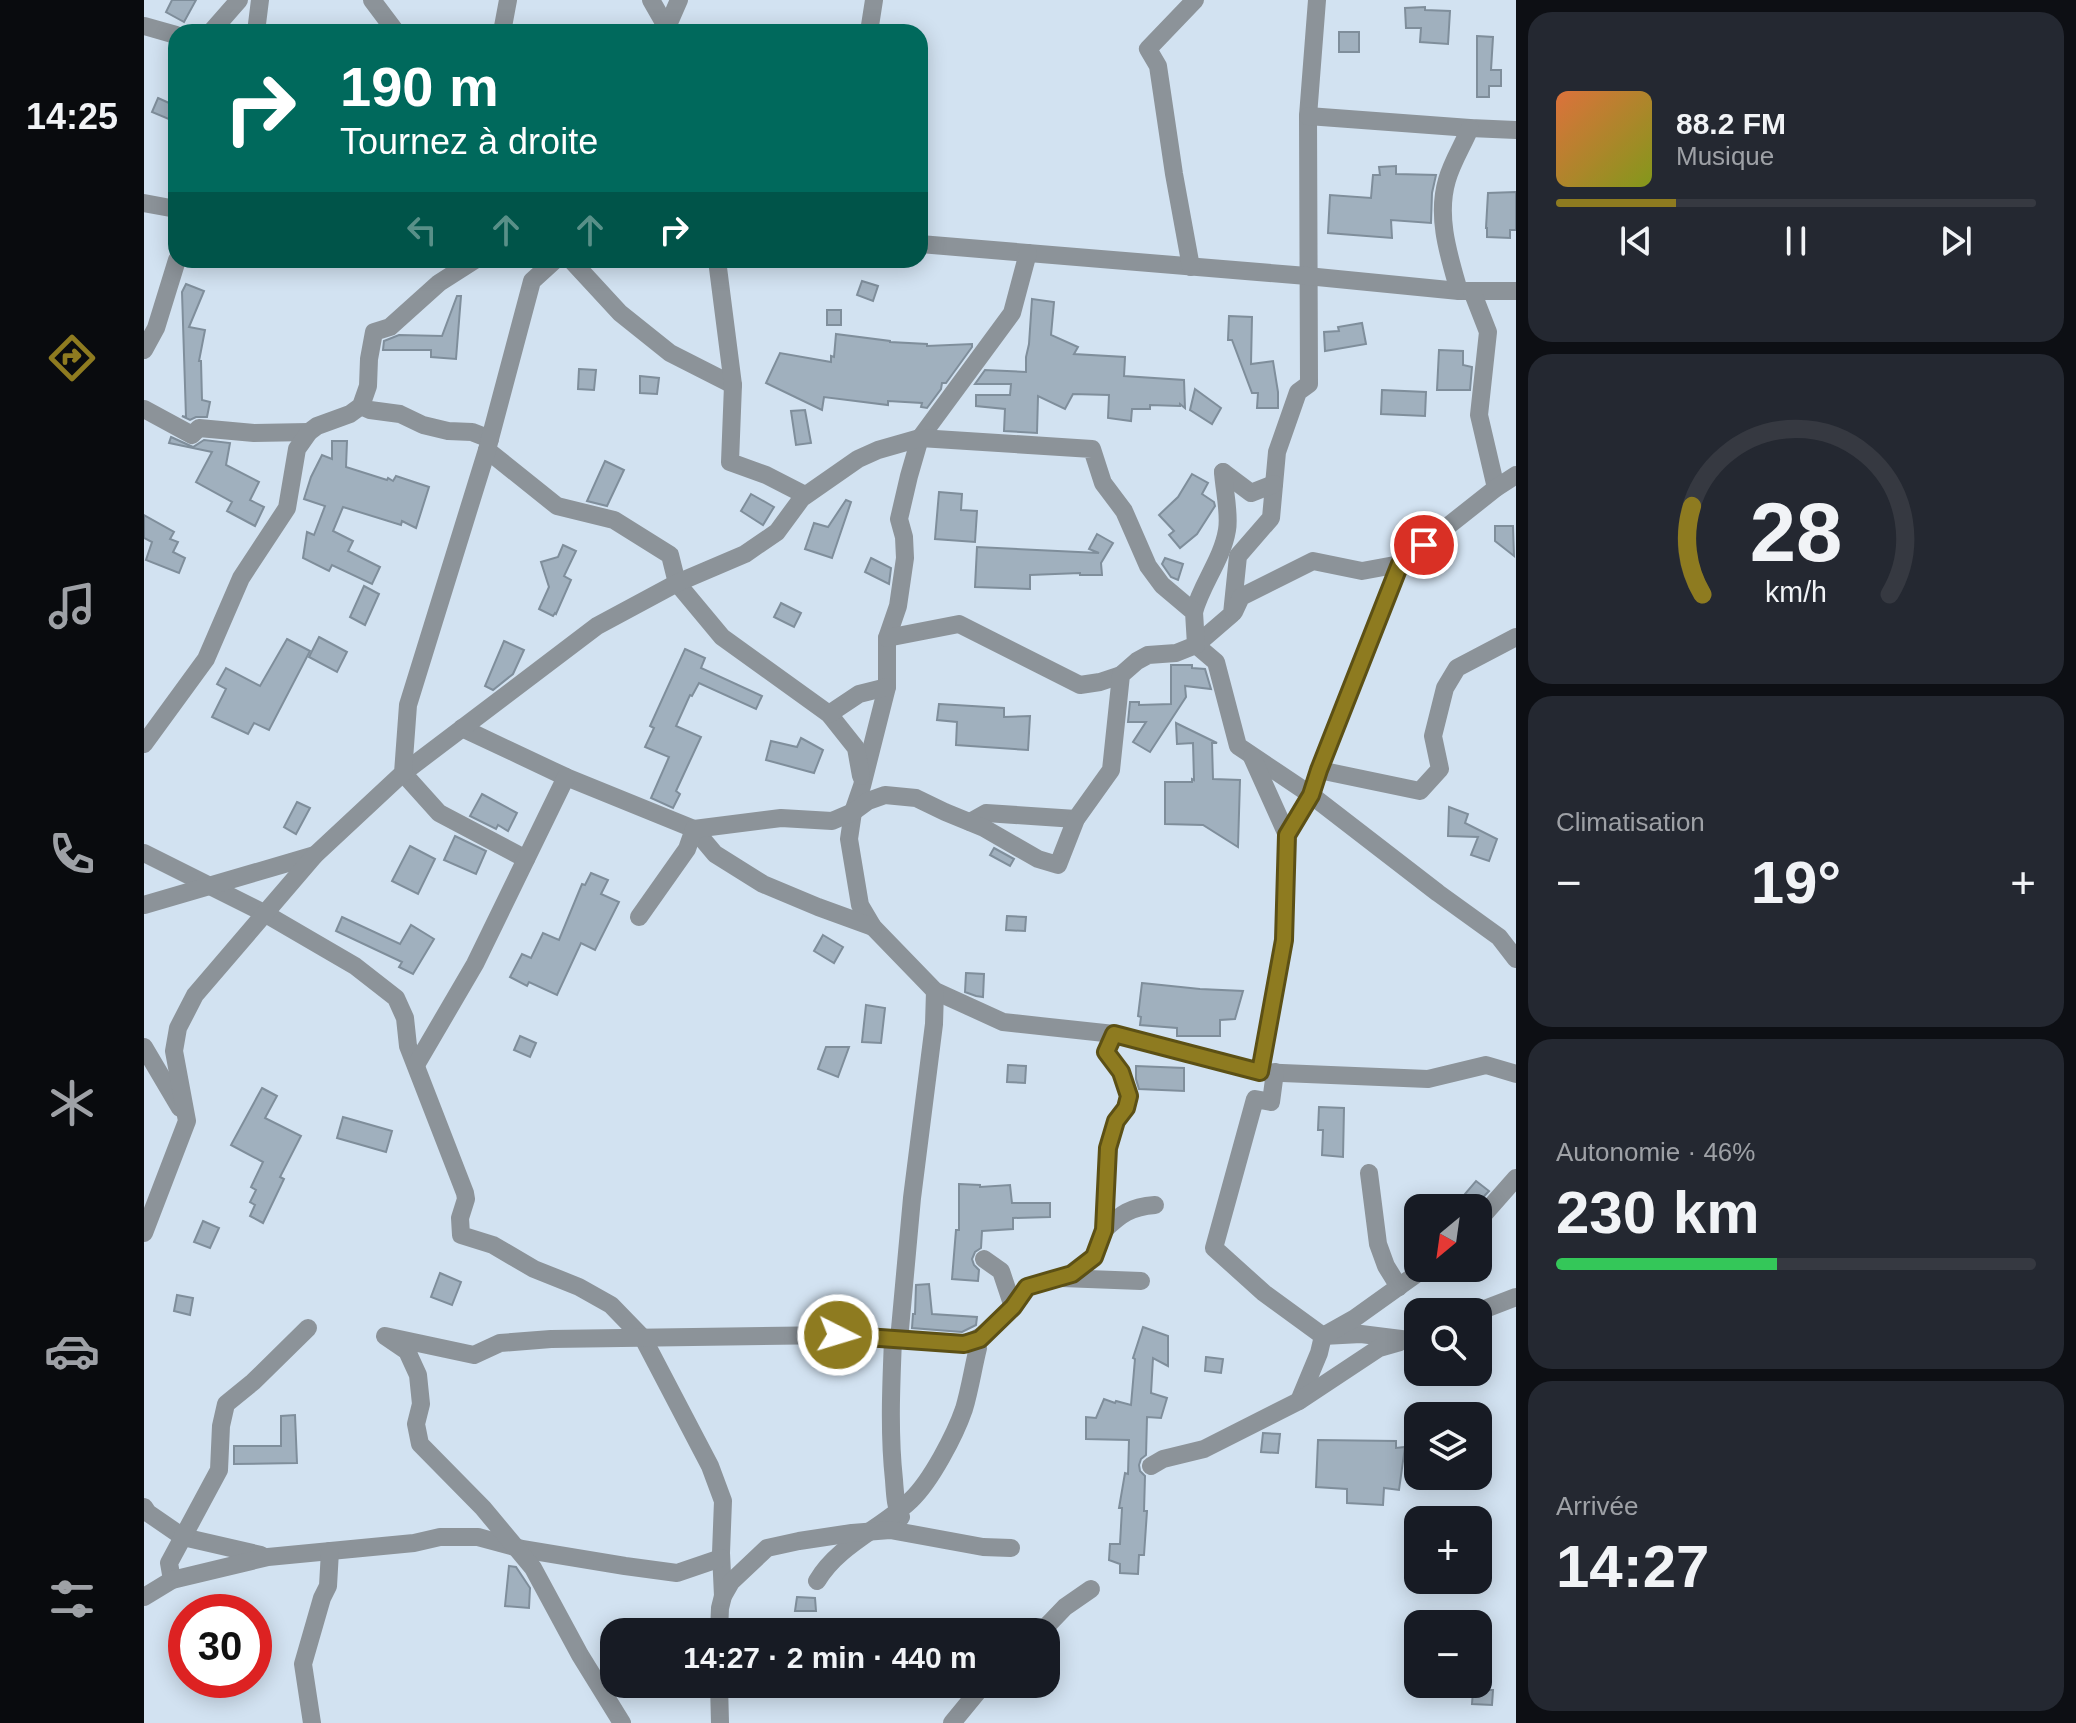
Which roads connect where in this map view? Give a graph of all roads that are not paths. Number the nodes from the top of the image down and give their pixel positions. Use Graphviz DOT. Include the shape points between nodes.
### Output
graph roads {
  1 [pos="239,0"];
  2 [pos="260,0"];
  3 [pos="372,0"];
  4 [pos="508,0"];
  5 [pos="651,0"];
  6 [pos="679,0"];
  7 [pos="874,0"];
  8 [pos="1195,0"];
  9 [pos="1317,0"];
  10 [pos="218,24"];
  11 [pos="257,24"];
  12 [pos="390,24"];
  13 [pos="504,24"];
  14 [pos="663,24"];
  15 [pos="669,24"];
  16 [pos="870,24"];
  17 [pos="144,26"];
  18 [pos="168,33"];
  19 [pos="1308,116"];
  20 [pos="1470,128"];
  21 [pos="1516,130"];
  22 [pos="144,203"];
  23 [pos="168,208"];
  24 [pos="928,245"];
  25 [pos="1028,253"];
  26 [pos="1191,267"];
  27 [pos="175,268"];
  28 [pos="462,268"];
  29 [pos="546,268"];
  30 [pos="578,268"];
  31 [pos="718,268"];
  32 [pos="1307,276"];
  33 [pos="1465,291"];
  34 [pos="1516,291"];
  35 [pos="144,350"];
  36 [pos="733,385"];
  37 [pos="361,406"];
  38 [pos="144,409"];
  39 [pos="309,432"];
  40 [pos="920,438"];
  41 [pos="489,445"];
  42 [pos="1516,475"];
  43 [pos="1274,484"];
  44 [pos="1496,488"];
  45 [pos="805,495"];
  46 [pos="1400,564"];
  47 [pos="677,583"];
  48 [pos="1194,612"];
  49 [pos="1232,614"];
  50 [pos="1516,637"];
  51 [pos="887,638"];
  52 [pos="1196,645"];
  53 [pos="1121,675"];
  54 [pos="887,687"];
  55 [pos="829,714"];
  56 [pos="462,728"];
  57 [pos="144,744"];
  58 [pos="1252,757"];
  59 [pos="1319,770"];
  60 [pos="403,773"];
  61 [pos="566,777"];
  62 [pos="862,786"];
  63 [pos="1311,795"];
  64 [pos="853,812"];
  65 [pos="1076,819"];
  66 [pos="970,822"];
  67 [pos="694,829"];
  68 [pos="1287,835"];
  69 [pos="144,853"];
  70 [pos="315,855"];
  71 [pos="526,859"];
  72 [pos="210,886"];
  73 [pos="144,905"];
  74 [pos="264,913"];
  75 [pos="639,917"];
  76 [pos="873,927"];
  77 [pos="1516,959"];
  78 [pos="935,991"];
  79 [pos="1114,1034"];
  80 [pos="144,1047"];
  81 [pos="416,1065"];
  82 [pos="1267,1072"];
  83 [pos="1516,1074"];
  84 [pos="187,1121"];
  85 [pos="1369,1173"];
  86 [pos="1516,1178"];
  87 [pos="1155,1205"];
  88 [pos="1492,1205"];
  89 [pos="1104,1230"];
  90 [pos="144,1233"];
  91 [pos="984,1259"];
  92 [pos="1059,1278"];
  93 [pos="1141,1281"];
  94 [pos="1406,1282"];
  95 [pos="1399,1287"];
  96 [pos="1516,1297"];
  97 [pos="1492,1306"];
  98 [pos="1013,1307"];
  99 [pos="308,1328"];
  100 [pos="1323,1336"];
  101 [pos="1404,1337"];
  102 [pos="643,1338"];
  103 [pos="896,1340"];
  104 [pos="1404,1341"];
  105 [pos="978,1348"];
  106 [pos="1299,1401"];
  107 [pos="1151,1466"];
  108 [pos="145,1511"];
  109 [pos="897,1511"];
  110 [pos="870,1532"];
  111 [pos="910,1534"];
  112 [pos="183,1537"];
  113 [pos="516,1548"];
  114 [pos="1011,1548"];
  115 [pos="330,1551"];
  116 [pos="268,1557"];
  117 [pos="721,1558"];
  118 [pos="172,1580"];
  119 [pos="817,1581"];
  120 [pos="1091,1589"];
  121 [pos="723,1596"];
  122 [pos="144,1597"];
  123 [pos="720,1618"];
  124 [pos="1054,1618"];
  125 [pos="719,1698"];
  126 [pos="973,1698"];
  127 [pos="312,1723"];
  128 [pos="622,1723"];
  129 [pos="720,1723"];
  130 [pos="952,1723"];
  1 -- 10 [label="street"];
  2 -- 11 [label="street"];
  3 -- 12 [label="street"];
  4 -- 13 [label="street"];
  5 -- 14 [label="street"];
  6 -- 15 [label="street"];
  7 -- 16 [label="street"];
  8 -- 26 [label="street" via="1148,49 1158,66"];
  9 -- 19 [label="street"];
  17 -- 18 [label="street"];
  19 -- 20 [label="street"];
  19 -- 32 [label="street"];
  20 -- 21 [label="street"];
  20 -- 33 [label="street" via="1447,180 1443,215 1448,249"];
  22 -- 23 [label="street"];
  24 -- 25 [label="street"];
  25 -- 26 [label="street"];
  25 -- 40 [label="street" via="1012,313"];
  26 -- 32 [label="street"];
  27 -- 35 [label="street"];
  28 -- 37 [label="street" via="390,327 374,332"];
  29 -- 41 [label="street" via="532,281"];
  30 -- 36 [label="street" via="620,313 670,353"];
  31 -- 36 [label="street"];
  32 -- 33 [label="street"];
  32 -- 43 [label="street" via="1309,384 1298,392 1277,452"];
  33 -- 34 [label="street"];
  33 -- 44 [label="street" via="1488,332 1479,415"];
  36 -- 45 [label="street" via="730,462"];
  37 -- 39 [label="street"];
  37 -- 41 [label="street" via="435,428 472,432"];
  38 -- 39 [label="street" via="192,435 199,428"];
  39 -- 57 [label="street" via="297,449 287,508 241,578 206,659"];
  40 -- 45 [label="street" via="858,459"];
  40 -- 48 [label="street" via="1092,449 1103,483 1124,511 1148,566"];
  40 -- 51 [label="street" via="899,519 905,558"];
  41 -- 47 [label="street" via="557,506 614,520 670,555"];
  41 -- 60 [label="street" via="408,705"];
  42 -- 44 [label="street"];
  43 -- 48 [label="street" via="1251,493 1223,472 1228,526"];
  43 -- 49 [label="street" via="1271,518 1238,556"];
  44 -- 46 [label="street"];
  45 -- 47 [label="street" via="777,532 745,554"];
  46 -- 49 [label="street" via="1362,571 1313,561 1241,597"];
  46 -- 59 [label="street"];
  47 -- 55 [label="street" via="722,637"];
  47 -- 56 [label="street" via="597,626"];
  48 -- 52 [label="street"];
  49 -- 52 [label="street"];
  50 -- 59 [label="street" via="1457,668 1445,688 1433,736 1440,769 1420,791"];
  51 -- 53 [label="street" via="959,624 1080,685"];
  51 -- 54 [label="street"];
  52 -- 53 [label="street" via="1148,655"];
  52 -- 58 [label="street" via="1216,662 1238,746"];
  53 -- 65 [label="street" via="1111,770"];
  54 -- 55 [label="street" via="859,694"];
  54 -- 62 [label="street"];
  55 -- 62 [label="street" via="856,748"];
  56 -- 60 [label="street"];
  56 -- 61 [label="street"];
  58 -- 63 [label="street"];
  58 -- 68 [label="street"];
  59 -- 63 [label="street"];
  60 -- 70 [label="street"];
  60 -- 71 [label="street" via="439,813"];
  61 -- 67 [label="street"];
  61 -- 71 [label="street"];
  62 -- 64 [label="street"];
  63 -- 68 [label="street"];
  63 -- 77 [label="street" via="1499,937"];
  64 -- 66 [label="street" via="885,795 916,798"];
  64 -- 67 [label="street" via="832,821 781,818"];
  64 -- 76 [label="street" via="849,839 860,905"];
  65 -- 66 [label="street" via="986,813"];
  65 -- 66 [label="street" via="1058,865"];
  67 -- 75 [label="street" via="687,849"];
  67 -- 76 [label="street" via="715,854 763,884"];
  68 -- 82 [label="street" via="1284,940"];
  69 -- 72 [label="street"];
  70 -- 72 [label="street"];
  70 -- 74 [label="street"];
  71 -- 81 [label="street" via="475,964"];
  72 -- 73 [label="street"];
  72 -- 74 [label="street"];
  74 -- 81 [label="street" via="355,966 396,998"];
  74 -- 84 [label="street" via="195,995 178,1028 174,1051"];
  76 -- 78 [label="street"];
  78 -- 79 [label="street" via="1003,1022"];
  78 -- 103 [label="street"];
  79 -- 82 [label="street"];
  79 -- 89 [label="street" via="1106,1052 1121,1072 1129,1096 1108,1148"];
  80 -- 84 [label="street"];
  81 -- 102 [label="street" via="465,1193 461,1235 493,1245 611,1305"];
  82 -- 83 [label="street" via="1428,1079 1486,1065"];
  82 -- 100 [label="street" via="1271,1102 1255,1099 1214,1248"];
  84 -- 90 [label="street"];
  85 -- 95 [label="street" via="1378,1244"];
  86 -- 88 [label="street"];
  87 -- 89 [label="street" via="1136,1206"];
  89 -- 92 [label="street" via="1094,1257"];
  91 -- 98 [label="street" via="1001,1271"];
  92 -- 93 [label="street"];
  92 -- 98 [label="street" via="1027,1287"];
  94 -- 95 [label="street"];
  95 -- 100 [label="street"];
  96 -- 97 [label="street"];
  98 -- 103 [label="street" via="980,1339 964,1344"];
  99 -- 112 [label="street" via="226,1404 219,1470"];
  100 -- 101 [label="street"];
  100 -- 106 [label="street"];
  102 -- 103 [label="street" via="838,1335"];
  102 -- 113 [label="street" via="500,1343 474,1355 385,1336 407,1351 418,1375 420,1444"];
  102 -- 117 [label="street" via="723,1501"];
  103 -- 109 [label="street" via="891,1400"];
  104 -- 106 [label="street" via="1379,1348"];
  105 -- 109 [label="street" via="963,1411 933,1473"];
  106 -- 107 [label="street" via="1204,1449"];
  108 -- 112 [label="street"];
  109 -- 110 [label="street"];
  109 -- 111 [label="street"];
  110 -- 111 [label="street"];
  110 -- 119 [label="street" via="823,1570"];
  110 -- 121 [label="street" via="767,1548"];
  111 -- 114 [label="street"];
  112 -- 116 [label="street"];
  112 -- 118 [label="street" via="169,1563"];
  113 -- 115 [label="street" via="478,1537 440,1537"];
  113 -- 117 [label="street" via="677,1573"];
  113 -- 128 [label="street" via="533,1568"];
  115 -- 116 [label="street"];
  115 -- 127 [label="street" via="328,1586 303,1664"];
  116 -- 118 [label="street"];
  117 -- 121 [label="street"];
  118 -- 122 [label="street"];
  120 -- 124 [label="street"];
  121 -- 123 [label="street"];
  125 -- 129 [label="street"];
  126 -- 130 [label="street"];
}
